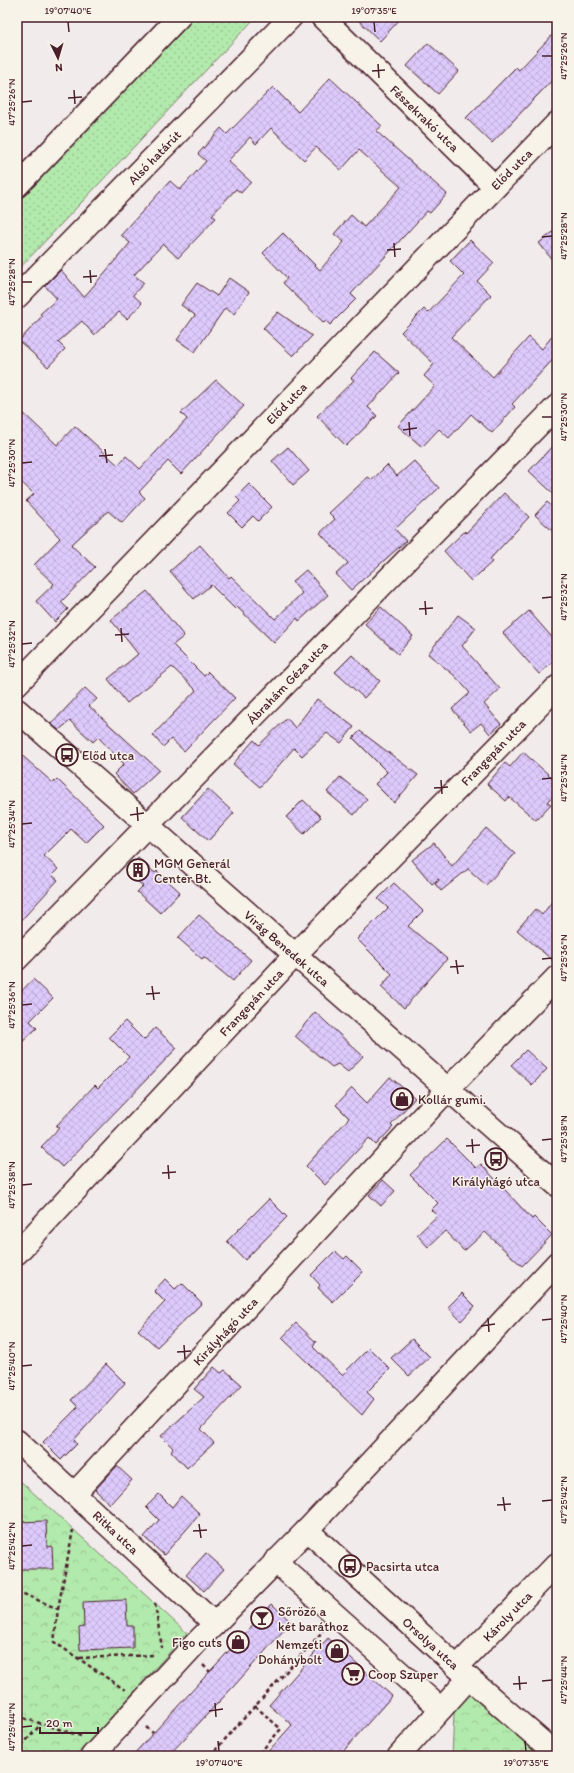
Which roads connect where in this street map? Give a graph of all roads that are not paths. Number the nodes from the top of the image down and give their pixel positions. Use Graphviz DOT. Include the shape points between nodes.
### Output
graph roads {
  1 [pos="179,17"];
  2 [pos="291,17"];
  3 [pos="322,17"];
  4 [pos="557,123"];
  5 [pos="17,186"];
  6 [pos="494,186"];
  7 [pos="17,297"];
  8 [pos="557,406"];
  9 [pos="17,684"];
  10 [pos="557,687"];
  11 [pos="17,710"];
  12 [pos="147,826"];
  13 [pos="295,955"];
  14 [pos="17,960"];
  15 [pos="557,977"];
  16 [pos="448,1089"];
  17 [pos="557,1185"];
  18 [pos="17,1253"];
  19 [pos="557,1263"];
  20 [pos="17,1441"];
  21 [pos="74,1494"];
  22 [pos="307,1530"];
  23 [pos="275,1561"];
  24 [pos="557,1564"];
  25 [pos="215,1624"];
  26 [pos="463,1673"];
  27 [pos="441,1709"];
  28 [pos="88,1746"];
  29 [pos="557,1755"];
  30 [pos="398,1756"];
  1 -- 5 [label="street"];
  2 -- 7 [label="street, Alsó határút"];
  3 -- 6 [label="street, Fészekrakó utca"];
  4 -- 6 [label="street, Előd utca"];
  6 -- 9 [label="street, Előd utca"];
  8 -- 12 [label="street, Ábrahám Géza utca"];
  10 -- 13 [label="street, Frangepán utca"];
  11 -- 12 [label="street, Virág Benedek utca"];
  12 -- 13 [label="street, Virág Benedek utca"];
  12 -- 14 [label="street, Ábrahám Géza utca"];
  13 -- 16 [label="street, Virág Benedek utca"];
  13 -- 18 [label="street, Frangepán utca"];
  15 -- 16 [label="street, Királyhágó utca"];
  16 -- 17 [label="street, Virág Benedek utca"];
  16 -- 21 [label="street, Királyhágó utca"];
  19 -- 22 [label="street"];
  20 -- 21 [label="street, Ritka utca"];
  21 -- 25 [label="street, Ritka utca"];
  22 -- 23 [label="street"];
  22 -- 26 [label="street, Orsolya utca"];
  23 -- 25 [label="street"];
  23 -- 27 [label="street"];
  24 -- 26 [label="street, Károly utca"];
  25 -- 28 [label="street"];
  26 -- 27 [label="street, Károly utca"];
  26 -- 29 [label="street, Orsolya utca"];
  27 -- 30 [label="street, Károly utca"];
}
